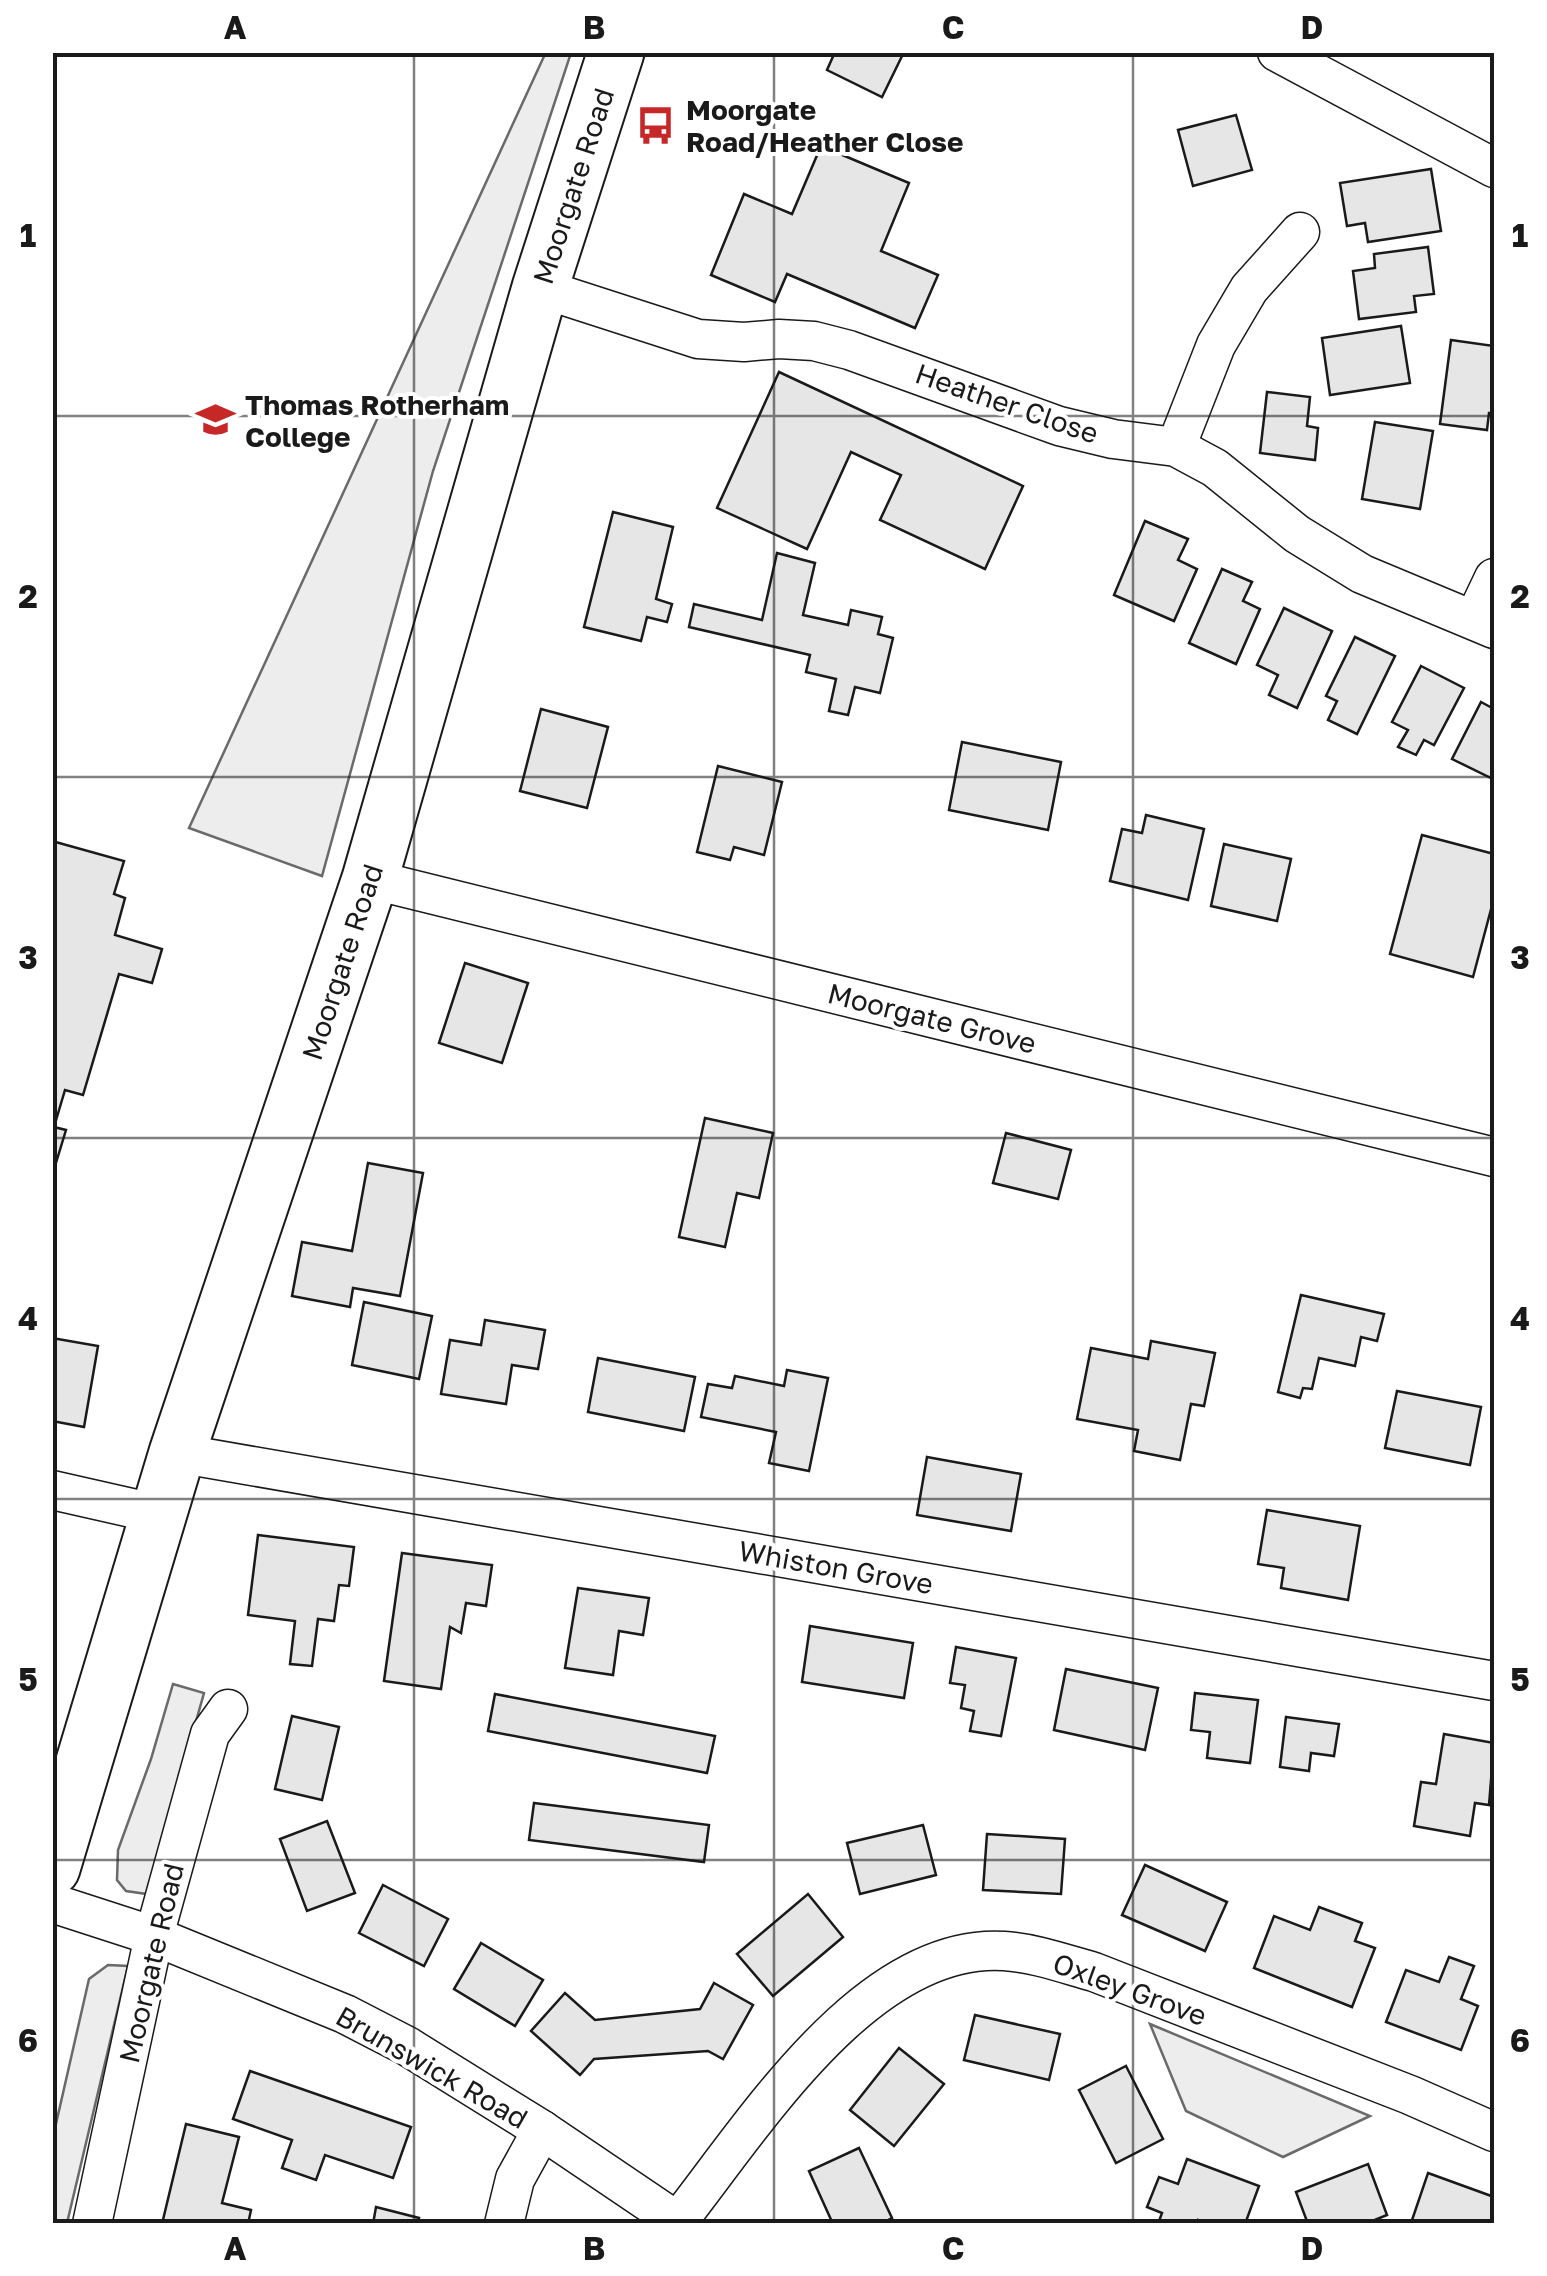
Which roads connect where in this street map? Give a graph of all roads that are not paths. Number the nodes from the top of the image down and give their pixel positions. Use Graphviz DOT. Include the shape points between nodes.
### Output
graph roads {
  1 [pos="616,52"];
  2 [pos="1277,52"];
  3 [pos="1494,168"];
  4 [pos="1300,232"];
  5 [pos="540,288"];
  6 [pos="1176,447"];
  7 [pos="1494,578"];
  8 [pos="1484,625"];
  9 [pos="370,879"];
  10 [pos="1494,1158"];
  11 [pos="178,1453"];
  12 [pos="52,1490"];
  13 [pos="158,1514"];
  14 [pos="1494,1681"];
  15 [pos="228,1710"];
  16 [pos="52,1868"];
  17 [pos="52,1902"];
  18 [pos="154,1936"];
  19 [pos="542,2130"];
  20 [pos="1494,2132"];
  21 [pos="680,2222"];
  22 [pos="92,2224"];
  23 [pos="504,2224"];
  1 -- 5 [label="main road, Moorgate Road"];
  2 -- 3 [label="street"];
  4 -- 6 [label="street" via="1232,317"];
  5 -- 6 [label="street, Heather Close" via="698,339 814,341 1059,426"];
  5 -- 9 [label="main road, Moorgate Road"];
  6 -- 8 [label="street, Heather Close" via="1362,574"];
  7 -- 8 [label="street"];
  9 -- 10 [label="street, Moorgate Grove"];
  9 -- 11 [label="main road, Moorgate Road"];
  11 -- 13 [label="main road, Moorgate Road"];
  11 -- 14 [label="street, Whiston Grove"];
  12 -- 13 [label="street"];
  13 -- 16 [label="main road, Moorgate Road"];
  15 -- 18 [label="street, Moorgate Road" via="210,1734"];
  17 -- 18 [label="street, Brunswick Road"];
  18 -- 19 [label="street, Brunswick Road" via="345,2014"];
  18 -- 22 [label="street, Moorgate Road"];
  19 -- 21 [label="street, Brunswick Road"];
  19 -- 23 [label="street" via="515,2179"];
  20 -- 21 [label="street, Oxley Grove" via="1094,1972 1002,1951 962,1955 896,1980 857,2007 810,2055"];
}
